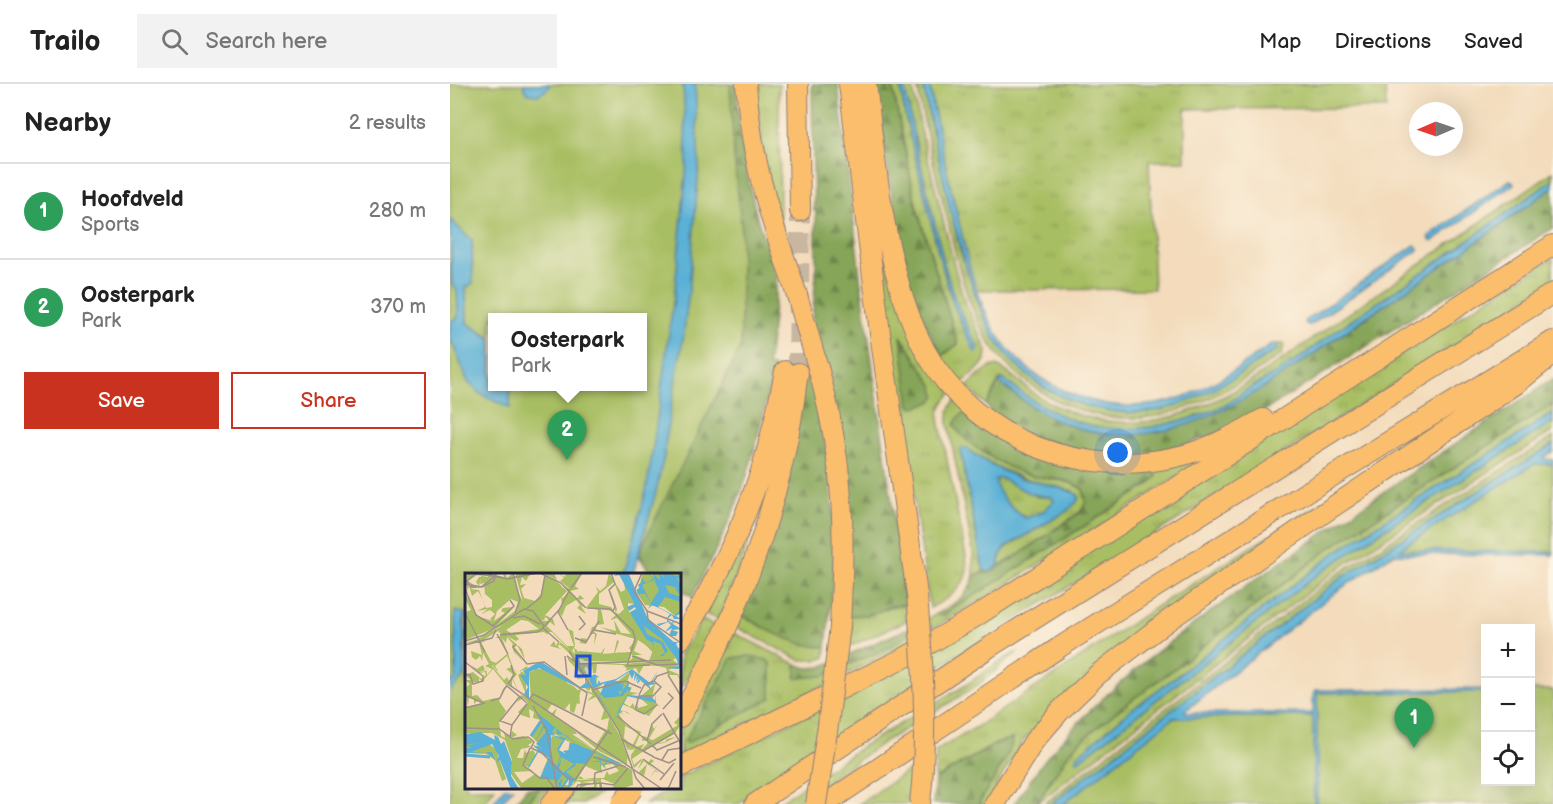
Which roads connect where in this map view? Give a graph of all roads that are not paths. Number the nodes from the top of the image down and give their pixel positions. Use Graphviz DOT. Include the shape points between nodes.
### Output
graph roads {
  1 [pos="746,84"];
  2 [pos="798,84"];
  3 [pos="849,84"];
  4 [pos="866,84"];
  5 [pos="800,211"];
  6 [pos="1553,245"];
  7 [pos="1553,293"];
  8 [pos="1553,341"];
  9 [pos="1553,354"];
  10 [pos="1341,382"];
  11 [pos="685,632"];
  12 [pos="681,715"];
  13 [pos="681,767"];
  14 [pos="564,789"];
  15 [pos="632,789"];
  16 [pos="551,804"];
  17 [pos="621,804"];
  18 [pos="755,804"];
  19 [pos="816,804"];
  20 [pos="825,804"];
  21 [pos="920,804"];
  22 [pos="995,804"];
  1 -- 19 [label="highway, bridge" via="754,153 819,371 837,453 843,580"];
  2 -- 5 [label="highway"];
  3 -- 21 [label="highway, bridge" via="917,595 925,730"];
  4 -- 10 [label="highway" via="886,228 904,302 930,360 963,399 999,428 1048,452 1073,459 1108,463 1172,458 1250,427 1295,401"];
  6 -- 10 [label="highway"];
  7 -- 18 [label="highway" via="998,642"];
  8 -- 20 [label="highway" via="1070,641"];
  9 -- 22 [label="highway" via="1516,384 1166,622 1097,675 1034,741"];
  10 -- 13 [label="highway" via="908,656"];
  11 -- 12 [label="highway" via="740,524 791,372 789,432 755,558 721,640"];
  14 -- 16 [label="highway"];
  15 -- 17 [label="highway, bridge"];
}
